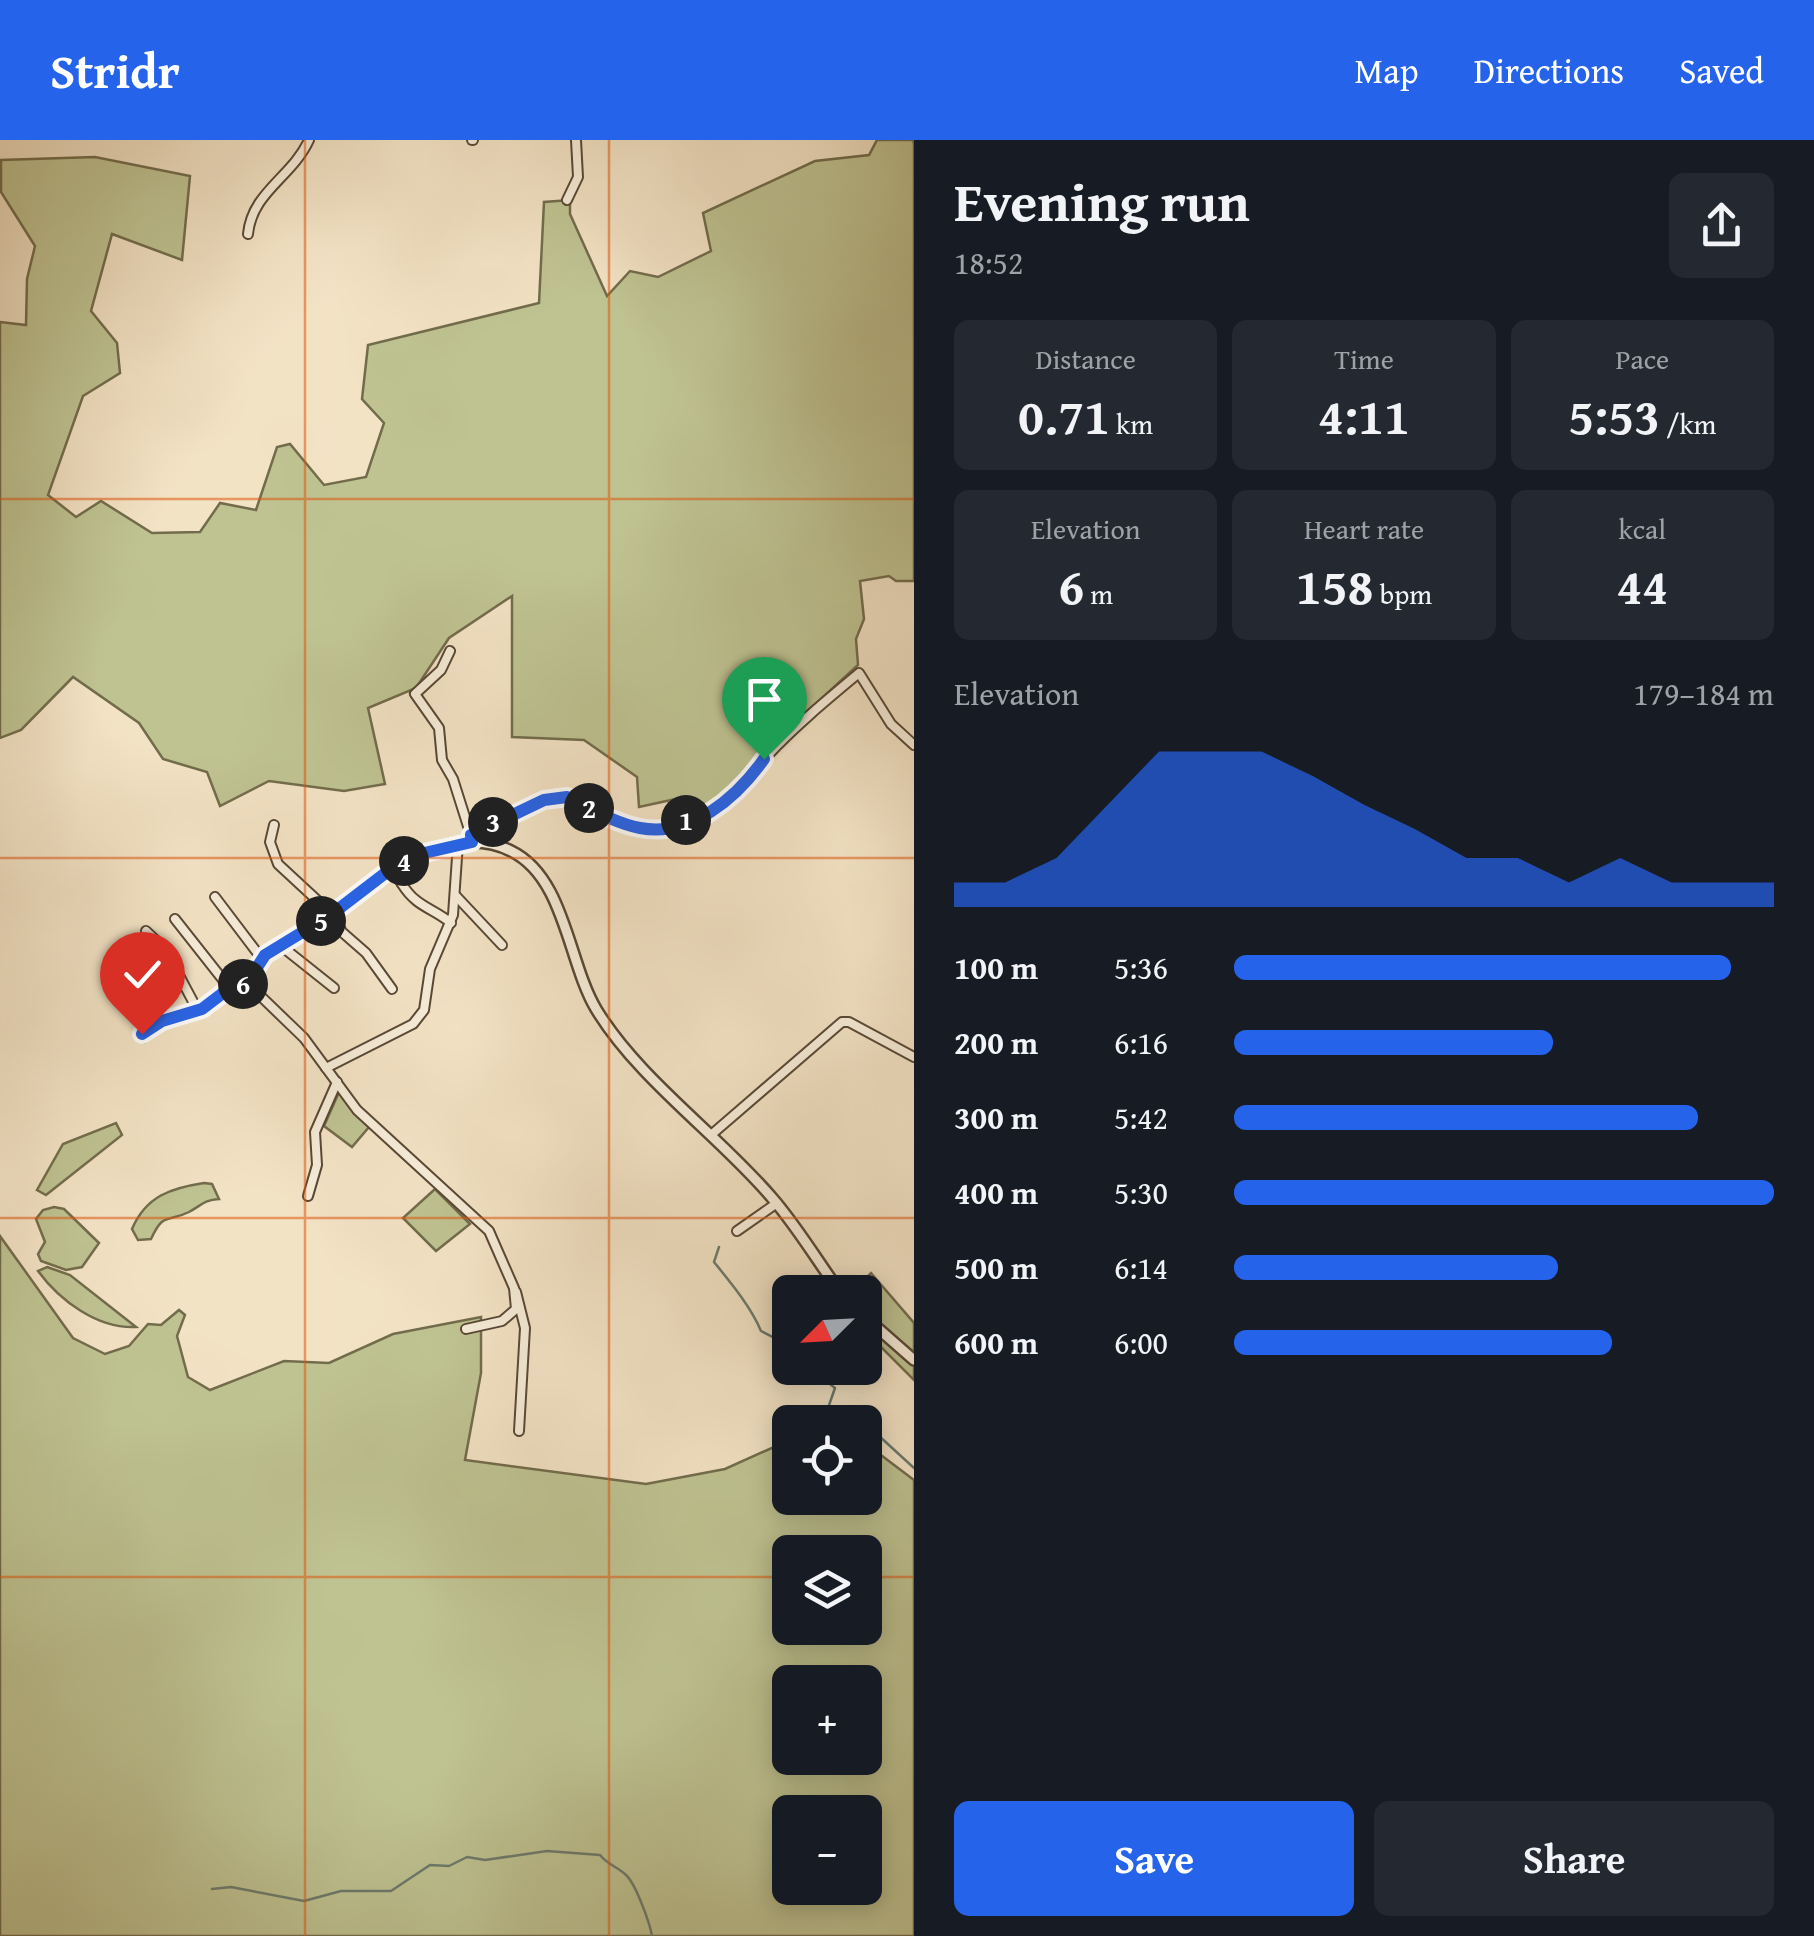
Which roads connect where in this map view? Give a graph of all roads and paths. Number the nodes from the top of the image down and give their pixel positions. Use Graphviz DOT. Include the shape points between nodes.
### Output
graph roads {
  1 [pos="309,140"];
  2 [pos="576,140"];
  3 [pos="568,200"];
  4 [pos="248,234"];
  5 [pos="450,650"];
  6 [pos="914,745"];
  7 [pos="274,825"];
  8 [pos="472,838"];
  9 [pos="458,843"];
  10 [pos="420,854"];
  11 [pos="392,868"];
  12 [pos="369,884"];
  13 [pos="402,884"];
  14 [pos="215,896"];
  15 [pos="456,896"];
  16 [pos="332,914"];
  17 [pos="175,920"];
  18 [pos="451,924"];
  19 [pos="146,930"];
  20 [pos="280,945"];
  21 [pos="502,945"];
  22 [pos="262,959"];
  23 [pos="247,983"];
  24 [pos="334,988"];
  25 [pos="392,988"];
  26 [pos="231,990"];
  27 [pos="158,996"];
  28 [pos="198,1011"];
  29 [pos="162,1021"];
  30 [pos="142,1038"];
  31 [pos="914,1058"];
  32 [pos="326,1068"];
  33 [pos="337,1082"];
  34 [pos="711,1135"];
  35 [pos="308,1196"];
  36 [pos="776,1203"];
  37 [pos="737,1231"];
  38 [pos="828,1275"];
  39 [pos="514,1288"];
  40 [pos="466,1330"];
  41 [pos="882,1332"];
  42 [pos="914,1360"];
  43 [pos="519,1431"];
  1 -- 4 [label="street" via="258,200"];
  2 -- 3 [label="street" via="578,177"];
  5 -- 8 [label="street" via="441,670 415,694 439,728 442,760"];
  6 -- 8 [label="street" via="891,724 860,673 772,751 735,798 706,814 646,829 567,797 544,800"];
  7 -- 16 [label="street" via="270,842 278,864"];
  8 -- 9 [label="street"];
  8 -- 34 [label="street" via="530,864 550,895 599,1014"];
  9 -- 10 [label="street"];
  9 -- 15 [label="street"];
  10 -- 11 [label="street"];
  10 -- 13 [label="street"];
  11 -- 12 [label="street"];
  11 -- 13 [label="street"];
  12 -- 16 [label="street"];
  13 -- 18 [label="street" via="418,906"];
  14 -- 22 [label="street"];
  15 -- 18 [label="street"];
  15 -- 21 [label="street"];
  16 -- 20 [label="street"];
  16 -- 25 [label="street"];
  17 -- 26 [label="street"];
  18 -- 32 [label="street" via="414,1024"];
  19 -- 28 [label="street" via="165,949"];
  20 -- 22 [label="street"];
  20 -- 24 [label="street"];
  22 -- 23 [label="street"];
  23 -- 26 [label="street"];
  23 -- 32 [label="street"];
  26 -- 28 [label="street"];
  27 -- 29 [label="street"];
  28 -- 29 [label="street"];
  29 -- 30 [label="street"];
  31 -- 34 [label="street" via="842,1022"];
  32 -- 33 [label="street"];
  33 -- 35 [label="street" via="315,1132 317,1165"];
  33 -- 39 [label="street" via="418,1170 489,1231"];
  34 -- 36 [label="street"];
  36 -- 37 [label="street"];
  36 -- 38 [label="street"];
  39 -- 40 [label="street" via="512,1316"];
  39 -- 43 [label="street" via="524,1328"];
  41 -- 42 [label="street"];
}
